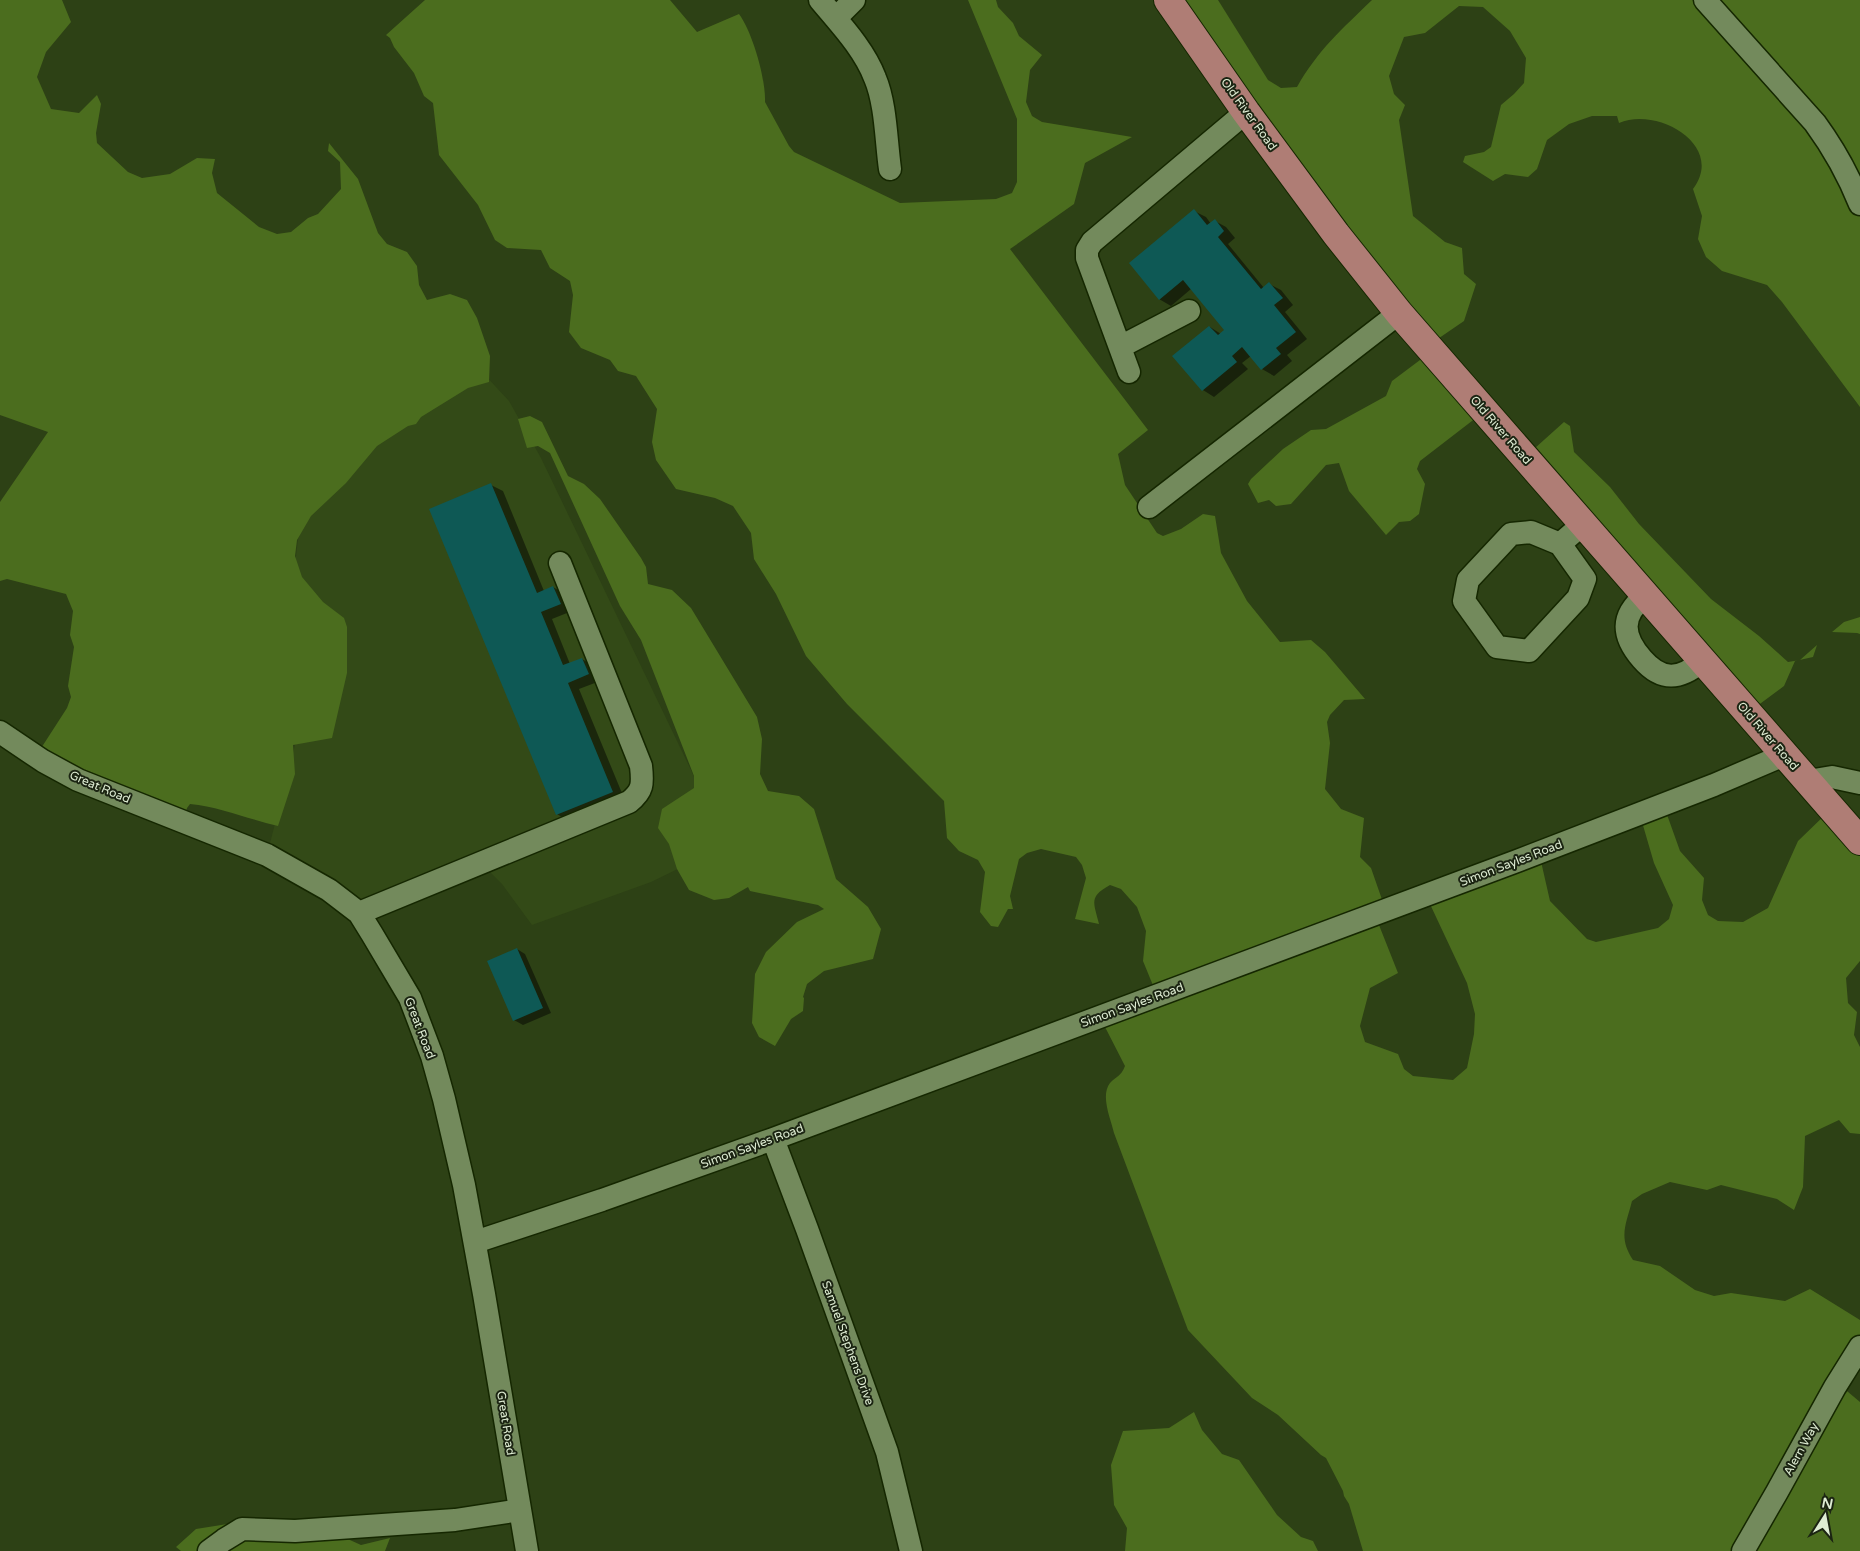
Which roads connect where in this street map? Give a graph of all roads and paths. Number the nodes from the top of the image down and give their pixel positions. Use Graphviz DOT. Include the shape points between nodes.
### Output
graph roads {
  1 [pos="820,0"];
  2 [pos="854,0"];
  3 [pos="1168,0"];
  4 [pos="1705,0"];
  5 [pos="836,18"];
  6 [pos="1246,112"];
  7 [pos="890,169"];
  8 [pos="1860,204"];
  9 [pos="1189,311"];
  10 [pos="1399,313"];
  11 [pos="1120,348"];
  12 [pos="1129,372"];
  13 [pos="1149,507"];
  14 [pos="1583,524"];
  15 [pos="1560,544"];
  16 [pos="560,563"];
  17 [pos="1645,596"];
  18 [pos="1702,661"];
  19 [pos="0,732"];
  20 [pos="1784,755"];
  21 [pos="1808,781"];
  22 [pos="1860,783"];
  23 [pos="1860,841"];
  24 [pos="359,913"];
  25 [pos="772,1140"];
  26 [pos="475,1242"];
  27 [pos="1860,1347"];
  28 [pos="520,1510"];
  29 [pos="209,1551"];
  30 [pos="527,1551"];
  31 [pos="911,1551"];
  32 [pos="1743,1551"];
  1 -- 5 [label="street"];
  2 -- 5 [label="street"];
  3 -- 6 [label="main road, Old River Road"];
  4 -- 8 [label="street" via="1815,123 1847,173"];
  5 -- 7 [label="street" via="876,78"];
  6 -- 10 [label="main road, Old River Road"];
  6 -- 11 [label="street" via="1092,242 1087,250 1087,258"];
  9 -- 11 [label="street"];
  10 -- 13 [label="street"];
  10 -- 14 [label="main road, Old River Road"];
  11 -- 12 [label="street"];
  14 -- 15 [label="street"];
  14 -- 17 [label="main road, Old River Road"];
  15 -- 15 [label="street" via="1531,532 1511,534 1468,580 1464,601 1497,648 1529,651 1578,598 1585,579"];
  16 -- 24 [label="street" via="641,766 643,780 639,794 629,802"];
  17 -- 18 [label="main road, Old River Road"];
  17 -- 18 [label="street" via="1632,609 1627,622 1627,636 1650,668 1660,675 1672,676 1684,673"];
  18 -- 20 [label="main road, Old River Road"];
  19 -- 24 [label="street, Great Road" via="42,761 78,780 267,855 329,890"];
  20 -- 21 [label="main road, Old River Road"];
  20 -- 25 [label="street, Simon Sayles Road" via="1517,861"];
  21 -- 22 [label="street" via="1832,777"];
  21 -- 23 [label="main road, Old River Road"];
  24 -- 26 [label="street, Great Road" via="410,998 432,1056"];
  25 -- 26 [label="street, Simon Sayles Road"];
  25 -- 31 [label="street, Samuel Stephens Drive" via="887,1452"];
  26 -- 28 [label="street, Great Road"];
  27 -- 32 [label="street, Alern Way"];
  28 -- 29 [label="street" via="445,1521 296,1531 242,1529"];
  28 -- 30 [label="street, Great Road"];
}
